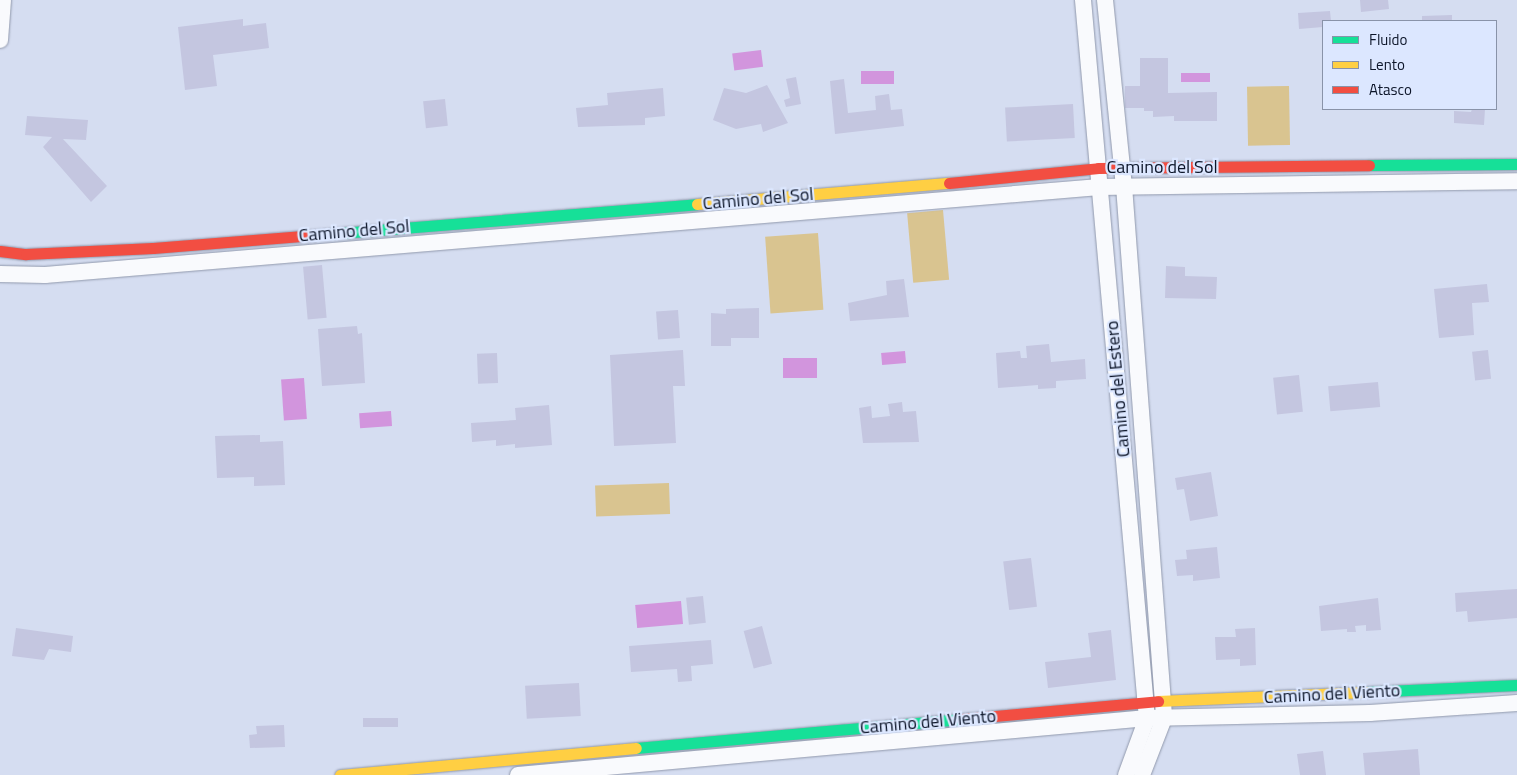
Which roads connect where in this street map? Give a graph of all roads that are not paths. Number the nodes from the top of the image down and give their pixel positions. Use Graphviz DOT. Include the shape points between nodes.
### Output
graph roads {
  1 [pos="3,0"];
  2 [pos="1083,0"];
  3 [pos="1105,0"];
  4 [pos="0,40"];
  5 [pos="1517,164"];
  6 [pos="1098,168"];
  7 [pos="1122,168"];
  8 [pos="1517,181"];
  9 [pos="1124,186"];
  10 [pos="1099,187"];
  11 [pos="0,251"];
  12 [pos="0,274"];
  13 [pos="1517,685"];
  14 [pos="1517,704"];
  15 [pos="1155,710"];
  16 [pos="340,775"];
  17 [pos="518,775"];
  18 [pos="1126,775"];
  19 [pos="1142,775"];
  1 -- 4 [label="street"];
  2 -- 6 [label="street, Camino del Estero"];
  3 -- 7 [label="street, Camino del Estero"];
  5 -- 7 [label="street, Camino del Sol"];
  6 -- 7 [label="street, Camino del Sol"];
  6 -- 10 [label="street, Camino del Estero"];
  6 -- 11 [label="street, Camino del Sol" via="924,186 154,248 26,254"];
  7 -- 9 [label="street, Camino del Estero"];
  8 -- 9 [label="street, Camino del Sol"];
  9 -- 10 [label="street, Camino del Sol"];
  9 -- 15 [label="street, Camino del Estero"];
  10 -- 12 [label="street, Camino del Sol" via="45,276"];
  10 -- 15 [label="street, Camino del Estero"];
  13 -- 15 [label="street, Camino del Viento"];
  14 -- 15 [label="street, Camino del Viento" via="1370,713"];
  15 -- 16 [label="street, Camino del Viento"];
  15 -- 17 [label="street, Camino del Viento"];
  15 -- 18 [label="street, Camino del Estero"];
  15 -- 19 [label="street, Camino del Estero"];
}
